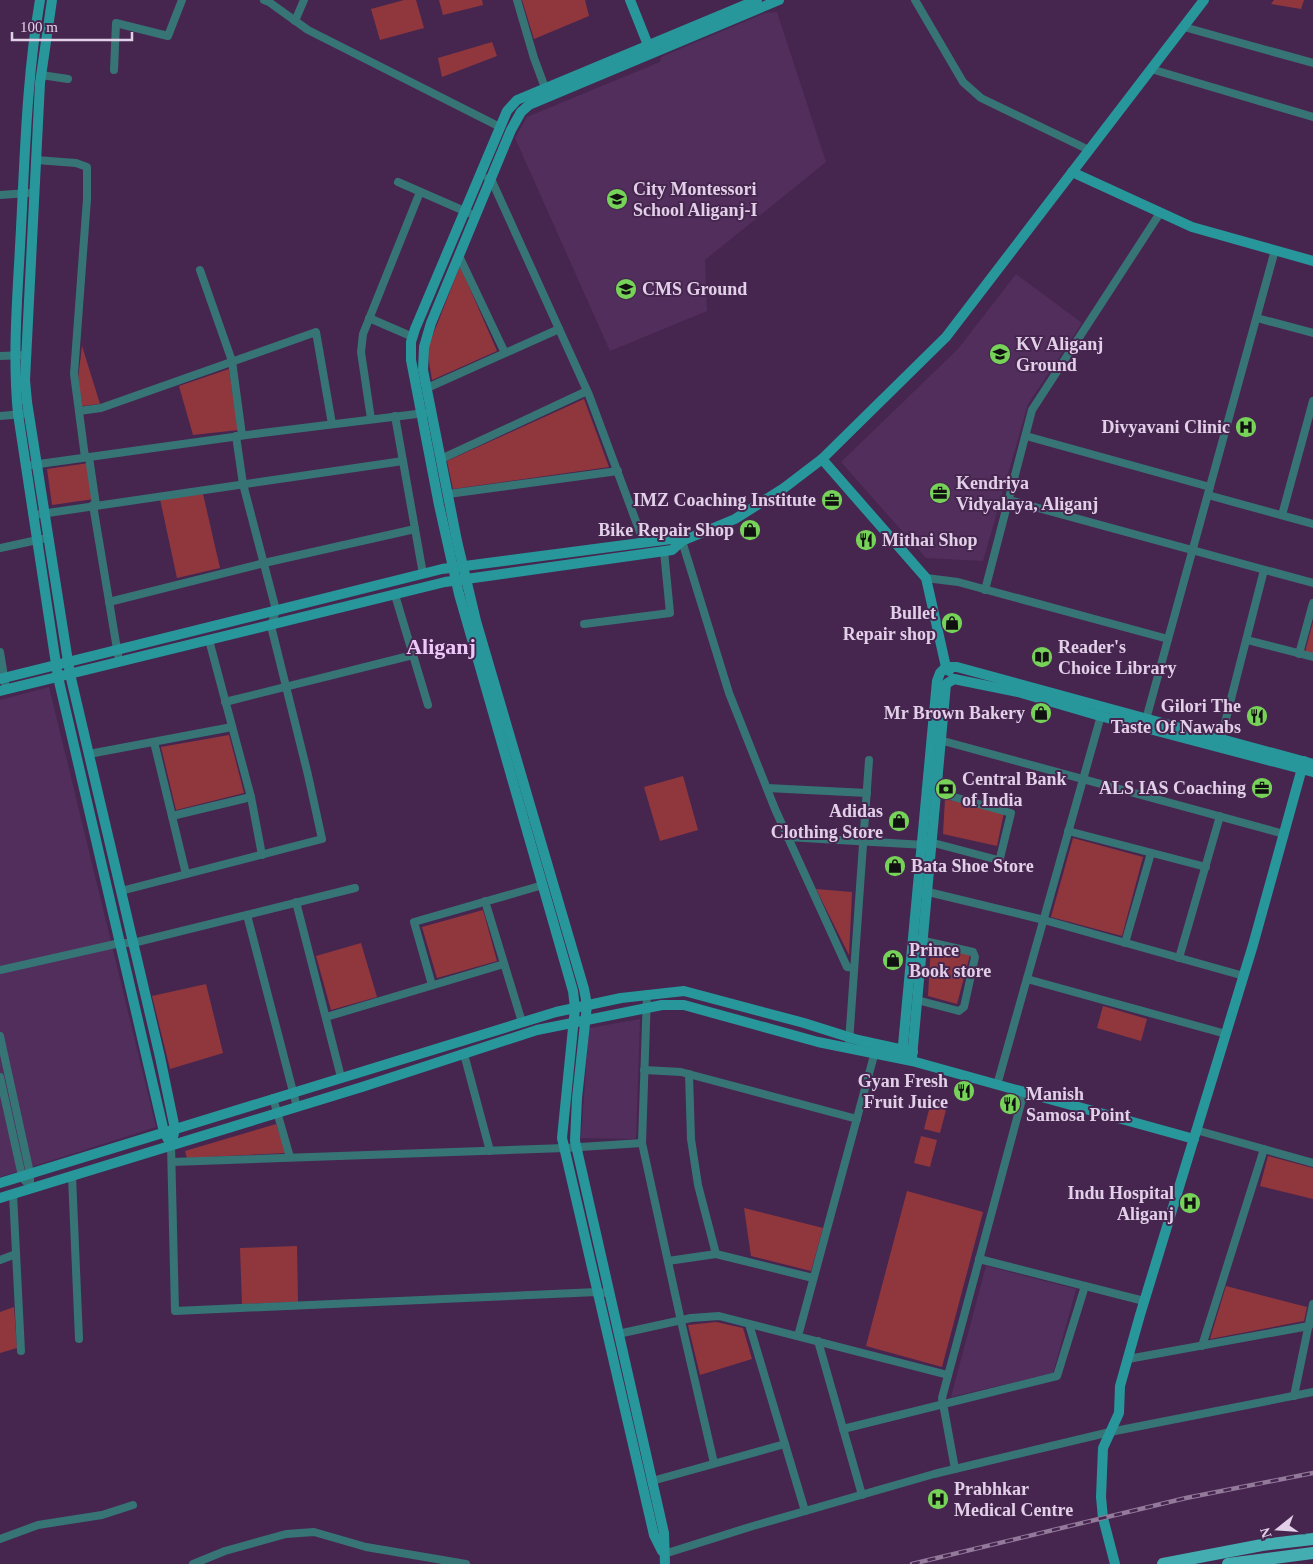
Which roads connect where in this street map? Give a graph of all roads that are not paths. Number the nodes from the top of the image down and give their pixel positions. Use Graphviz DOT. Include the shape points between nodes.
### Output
graph roads {
  1 [pos="40,0"];
  2 [pos="52,0"];
  3 [pos="182,0"];
  4 [pos="264,0"];
  5 [pos="304,0"];
  6 [pos="517,0"];
  7 [pos="630,0"];
  8 [pos="757,0"];
  9 [pos="779,0"];
  10 [pos="915,0"];
  11 [pos="1204,0"];
  12 [pos="295,21"];
  13 [pos="1184,26"];
  14 [pos="650,49"];
  15 [pos="1313,63"];
  16 [pos="1151,69"];
  17 [pos="114,70"];
  18 [pos="41,75"];
  19 [pos="68,79"];
  20 [pos="547,93"];
  21 [pos="1313,117"];
  22 [pos="500,127"];
  23 [pos="1089,150"];
  24 [pos="36,160"];
  25 [pos="1072,172"];
  26 [pos="480,174"];
  27 [pos="491,179"];
  28 [pos="398,182"];
  29 [pos="420,192"];
  30 [pos="23,193"];
  31 [pos="35,194"];
  32 [pos="0,195"];
  33 [pos="465,211"];
  34 [pos="1160,213"];
  35 [pos="476,216"];
  36 [pos="1275,250"];
  37 [pos="459,256"];
  38 [pos="1313,261"];
  39 [pos="200,270"];
  40 [pos="369,318"];
  41 [pos="1256,318"];
  42 [pos="559,329"];
  43 [pos="1313,333"];
  44 [pos="413,337"];
  45 [pos="505,353"];
  46 [pos="21,355"];
  47 [pos="0,356"];
  48 [pos="232,361"];
  49 [pos="427,388"];
  50 [pos="587,391"];
  51 [pos="1313,401"];
  52 [pos="79,410"];
  53 [pos="427,412"];
  54 [pos="23,414"];
  55 [pos="0,416"];
  56 [pos="395,416"];
  57 [pos="371,419"];
  58 [pos="332,424"];
  59 [pos="239,436"];
  60 [pos="1026,436"];
  61 [pos="87,457"];
  62 [pos="441,459"];
  63 [pos="822,459"];
  64 [pos="403,462"];
  65 [pos="37,464"];
  66 [pos="26,466"];
  67 [pos="618,471"];
  68 [pos="243,484"];
  69 [pos="1209,491"];
  70 [pos="448,494"];
  71 [pos="1009,500"];
  72 [pos="95,505"];
  73 [pos="45,513"];
  74 [pos="34,515"];
  75 [pos="1282,515"];
  76 [pos="1313,524"];
  77 [pos="415,529"];
  78 [pos="49,538"];
  79 [pos="38,540"];
  80 [pos="682,541"];
  81 [pos="644,543"];
  82 [pos="0,548"];
  83 [pos="1192,550"];
  84 [pos="664,551"];
  85 [pos="264,563"];
  86 [pos="458,567"];
  87 [pos="1264,570"];
  88 [pos="423,574"];
  89 [pos="926,578"];
  90 [pos="461,580"];
  91 [pos="1313,583"];
  92 [pos="985,590"];
  93 [pos="395,595"];
  94 [pos="109,602"];
  95 [pos="1313,603"];
  96 [pos="276,610"];
  97 [pos="584,624"];
  98 [pos="271,626"];
  99 [pos="1168,638"];
  100 [pos="209,640"];
  101 [pos="1246,640"];
  102 [pos="117,650"];
  103 [pos="0,652"];
  104 [pos="1299,654"];
  105 [pos="413,655"];
  106 [pos="1313,657"];
  107 [pos="68,662"];
  108 [pos="119,662"];
  109 [pos="56,665"];
  110 [pos="946,667"];
  111 [pos="70,674"];
  112 [pos="58,677"];
  113 [pos="2,678"];
  114 [pos="954,679"];
  115 [pos="286,686"];
  116 [pos="3,690"];
  117 [pos="225,702"];
  118 [pos="428,705"];
  119 [pos="1104,705"];
  120 [pos="1100,716"];
  121 [pos="1145,722"];
  122 [pos="232,727"];
  123 [pos="936,739"];
  124 [pos="154,742"];
  125 [pos="506,742"];
  126 [pos="1220,744"];
  127 [pos="89,754"];
  128 [pos="869,760"];
  129 [pos="1306,765"];
  130 [pos="1313,772"];
  131 [pos="1083,779"];
  132 [pos="766,788"];
  133 [pos="936,792"];
  134 [pos="867,794"];
  135 [pos="251,797"];
  136 [pos="172,816"];
  137 [pos="1220,816"];
  138 [pos="1068,831"];
  139 [pos="1284,834"];
  140 [pos="788,837"];
  141 [pos="863,842"];
  142 [pos="927,843"];
  143 [pos="1151,853"];
  144 [pos="262,854"];
  145 [pos="1206,867"];
  146 [pos="186,874"];
  147 [pos="543,885"];
  148 [pos="355,888"];
  149 [pos="121,890"];
  150 [pos="922,891"];
  151 [pos="296,902"];
  152 [pos="486,902"];
  153 [pos="247,915"];
  154 [pos="1044,920"];
  155 [pos="918,940"];
  156 [pos="120,942"];
  157 [pos="133,943"];
  158 [pos="1126,943"];
  159 [pos="1180,958"];
  160 [pos="504,964"];
  161 [pos="854,968"];
  162 [pos="0,970"];
  163 [pos="1244,976"];
  164 [pos="1027,979"];
  165 [pos="432,985"];
  166 [pos="647,994"];
  167 [pos="918,1000"];
  168 [pos="587,1005"];
  169 [pos="575,1008"];
  170 [pos="647,1008"];
  171 [pos="326,1017"];
  172 [pos="585,1020"];
  173 [pos="522,1022"];
  174 [pos="574,1023"];
  175 [pos="1226,1034"];
  176 [pos="0,1036"];
  177 [pos="850,1037"];
  178 [pos="1,1046"];
  179 [pos="848,1048"];
  180 [pos="876,1049"];
  181 [pos="464,1054"];
  182 [pos="907,1056"];
  183 [pos="644,1070"];
  184 [pos="689,1074"];
  185 [pos="0,1077"];
  186 [pos="341,1077"];
  187 [pos="998,1085"];
  188 [pos="293,1092"];
  189 [pos="1024,1092"];
  190 [pos="273,1098"];
  191 [pos="297,1107"];
  192 [pos="277,1113"];
  193 [pos="857,1119"];
  194 [pos="175,1129"];
  195 [pos="164,1132"];
  196 [pos="1195,1134"];
  197 [pos="642,1143"];
  198 [pos="171,1145"];
  199 [pos="576,1147"];
  200 [pos="564,1148"];
  201 [pos="1264,1149"];
  202 [pos="490,1150"];
  203 [pos="290,1158"];
  204 [pos="172,1162"];
  205 [pos="1313,1163"];
  206 [pos="26,1175"];
  207 [pos="72,1176"];
  208 [pos="0,1183"];
  209 [pos="30,1189"];
  210 [pos="13,1194"];
  211 [pos="0,1198"];
  212 [pos="16,1254"];
  213 [pos="716,1254"];
  214 [pos="979,1259"];
  215 [pos="0,1260"];
  216 [pos="668,1261"];
  217 [pos="814,1278"];
  218 [pos="1084,1286"];
  219 [pos="597,1292"];
  220 [pos="608,1293"];
  221 [pos="1144,1301"];
  222 [pos="1313,1304"];
  223 [pos="681,1321"];
  224 [pos="749,1324"];
  225 [pos="1308,1326"];
  226 [pos="618,1334"];
  227 [pos="798,1336"];
  228 [pos="79,1339"];
  229 [pos="818,1342"];
  230 [pos="1202,1346"];
  231 [pos="21,1351"];
  232 [pos="1128,1360"];
  233 [pos="948,1375"];
  234 [pos="1313,1392"];
  235 [pos="1294,1396"];
  236 [pos="943,1404"];
  237 [pos="844,1429"];
  238 [pos="1110,1432"];
  239 [pos="785,1444"];
  240 [pos="714,1463"];
  241 [pos="955,1469"];
  242 [pos="652,1481"];
  243 [pos="862,1495"];
  244 [pos="133,1505"];
  245 [pos="805,1511"];
  246 [pos="0,1539"];
  247 [pos="1313,1539"];
  248 [pos="1313,1553"];
  249 [pos="664,1559"];
  250 [pos="193,1564"];
  251 [pos="466,1564"];
  252 [pos="1115,1564"];
  253 [pos="1163,1564"];
  254 [pos="1228,1564"];
  1 -- 30 [label="street" via="30,74"];
  2 -- 18 [label="street"];
  3 -- 17 [label="street" via="168,36 116,23"];
  4 -- 12 [label="street"];
  5 -- 12 [label="street"];
  6 -- 20 [label="street"];
  7 -- 14 [label="street"];
  8 -- 14 [label="street"];
  9 -- 14 [label="street"];
  10 -- 23 [label="street" via="963,82 981,98"];
  11 -- 13 [label="street"];
  12 -- 22 [label="street"];
  13 -- 15 [label="street"];
  13 -- 16 [label="street"];
  14 -- 20 [label="street"];
  16 -- 21 [label="street"];
  16 -- 23 [label="street"];
  18 -- 19 [label="street"];
  18 -- 24 [label="street"];
  20 -- 22 [label="street" via="517,100 507,111"];
  20 -- 27 [label="street" via="521,112"];
  22 -- 26 [label="street"];
  23 -- 25 [label="street"];
  24 -- 31 [label="street"];
  24 -- 52 [label="street" via="87,167 74,374"];
  25 -- 34 [label="street"];
  25 -- 63 [label="street" via="946,337"];
  26 -- 27 [label="street"];
  26 -- 33 [label="street"];
  27 -- 35 [label="street"];
  27 -- 42 [label="street"];
  28 -- 29 [label="street"];
  29 -- 33 [label="street"];
  29 -- 40 [label="street"];
  30 -- 31 [label="street"];
  30 -- 32 [label="street"];
  30 -- 46 [label="street"];
  31 -- 46 [label="street"];
  33 -- 35 [label="street"];
  33 -- 44 [label="street"];
  34 -- 36 [label="street" via="1192,227"];
  34 -- 60 [label="street" via="1032,410"];
  35 -- 37 [label="street"];
  36 -- 38 [label="street"];
  36 -- 41 [label="street"];
  37 -- 45 [label="street"];
  37 -- 49 [label="street" via="424,347 423,370"];
  39 -- 48 [label="street"];
  40 -- 44 [label="street"];
  40 -- 57 [label="street" via="362,334 361,352"];
  41 -- 43 [label="street"];
  41 -- 69 [label="street"];
  42 -- 45 [label="street"];
  42 -- 50 [label="street"];
  44 -- 53 [label="street" via="411,360"];
  45 -- 49 [label="street"];
  46 -- 47 [label="street"];
  46 -- 54 [label="street" via="25,380"];
  48 -- 52 [label="street" via="101,408"];
  48 -- 58 [label="street" via="316,332"];
  48 -- 59 [label="street"];
  49 -- 53 [label="street"];
  50 -- 62 [label="street"];
  50 -- 67 [label="street"];
  51 -- 75 [label="street"];
  52 -- 61 [label="street"];
  53 -- 56 [label="street"];
  53 -- 62 [label="street"];
  53 -- 86 [label="street"];
  54 -- 55 [label="street"];
  54 -- 65 [label="street"];
  54 -- 66 [label="street"];
  56 -- 57 [label="street"];
  56 -- 64 [label="street"];
  57 -- 58 [label="street"];
  58 -- 59 [label="street"];
  59 -- 61 [label="street"];
  59 -- 68 [label="street"];
  60 -- 69 [label="street"];
  60 -- 71 [label="street"];
  61 -- 65 [label="street"];
  61 -- 72 [label="street"];
  62 -- 70 [label="street"];
  63 -- 80 [label="street" via="735,519"];
  63 -- 89 [label="street"];
  64 -- 68 [label="street"];
  64 -- 77 [label="street"];
  65 -- 66 [label="street"];
  65 -- 73 [label="street"];
  66 -- 74 [label="street"];
  67 -- 70 [label="street"];
  67 -- 81 [label="street"];
  68 -- 72 [label="street"];
  68 -- 85 [label="street"];
  69 -- 75 [label="street"];
  69 -- 83 [label="street"];
  70 -- 86 [label="street"];
  71 -- 83 [label="street"];
  71 -- 92 [label="street"];
  72 -- 73 [label="street"];
  72 -- 94 [label="street"];
  73 -- 74 [label="street"];
  73 -- 78 [label="street"];
  74 -- 79 [label="street"];
  75 -- 76 [label="street"];
  77 -- 85 [label="street"];
  77 -- 88 [label="street"];
  78 -- 79 [label="street"];
  78 -- 107 [label="street"];
  79 -- 82 [label="street"];
  79 -- 109 [label="street"];
  80 -- 81 [label="street" via="671,539"];
  80 -- 84 [label="street" via="672,550"];
  80 -- 132 [label="street" via="729,693"];
  81 -- 86 [label="street"];
  83 -- 87 [label="street"];
  83 -- 99 [label="street"];
  84 -- 90 [label="street"];
  84 -- 97 [label="street" via="670,613"];
  85 -- 94 [label="street"];
  85 -- 96 [label="street"];
  86 -- 88 [label="street"];
  86 -- 90 [label="street"];
  87 -- 91 [label="street"];
  87 -- 101 [label="street"];
  88 -- 96 [label="street"];
  89 -- 92 [label="street"];
  89 -- 110 [label="street"];
  90 -- 93 [label="street"];
  90 -- 125 [label="street" via="476,621"];
  92 -- 99 [label="street"];
  93 -- 98 [label="street"];
  93 -- 105 [label="street"];
  94 -- 102 [label="street"];
  95 -- 104 [label="street"];
  96 -- 98 [label="street"];
  96 -- 102 [label="street"];
  98 -- 100 [label="street"];
  98 -- 115 [label="street"];
  99 -- 121 [label="street"];
  100 -- 108 [label="street"];
  100 -- 117 [label="street"];
  101 -- 104 [label="street"];
  101 -- 126 [label="street"];
  102 -- 107 [label="street"];
  102 -- 108 [label="street"];
  103 -- 113 [label="street"];
  104 -- 106 [label="street"];
  105 -- 115 [label="street"];
  105 -- 118 [label="street"];
  107 -- 109 [label="street"];
  107 -- 111 [label="street"];
  108 -- 111 [label="street"];
  109 -- 112 [label="street"];
  109 -- 113 [label="street"];
  110 -- 114 [label="street"];
  110 -- 119 [label="street" via="957,667"];
  110 -- 123 [label="street" via="937,681"];
  111 -- 112 [label="street"];
  111 -- 127 [label="street"];
  112 -- 116 [label="street"];
  112 -- 156 [label="street"];
  113 -- 116 [label="street"];
  114 -- 120 [label="street" via="1018,692"];
  114 -- 123 [label="street" via="946,684"];
  115 -- 117 [label="street"];
  115 -- 144 [label="street" via="322,839"];
  117 -- 122 [label="street"];
  119 -- 120 [label="street"];
  119 -- 121 [label="street"];
  120 -- 121 [label="street"];
  120 -- 131 [label="street"];
  121 -- 126 [label="street"];
  122 -- 124 [label="street"];
  122 -- 135 [label="street"];
  123 -- 131 [label="street"];
  123 -- 133 [label="street"];
  123 -- 142 [label="street"];
  124 -- 127 [label="street"];
  124 -- 136 [label="street"];
  125 -- 147 [label="street"];
  125 -- 168 [label="street"];
  126 -- 129 [label="street"];
  127 -- 149 [label="street"];
  128 -- 134 [label="street"];
  129 -- 130 [label="street"];
  129 -- 139 [label="street"];
  131 -- 137 [label="street"];
  131 -- 138 [label="street"];
  132 -- 134 [label="street"];
  132 -- 140 [label="street"];
  133 -- 142 [label="street"];
  133 -- 142 [label="street" via="1011,813 998,860"];
  134 -- 141 [label="street"];
  135 -- 136 [label="street"];
  135 -- 144 [label="street"];
  136 -- 146 [label="street"];
  137 -- 139 [label="street"];
  137 -- 145 [label="street"];
  138 -- 143 [label="street"];
  138 -- 154 [label="street"];
  139 -- 163 [label="street"];
  140 -- 141 [label="street"];
  140 -- 161 [label="street" via="847,966"];
  141 -- 142 [label="street"];
  141 -- 161 [label="street"];
  142 -- 150 [label="street"];
  143 -- 145 [label="street"];
  143 -- 158 [label="street"];
  144 -- 146 [label="street"];
  145 -- 159 [label="street"];
  146 -- 149 [label="street"];
  147 -- 152 [label="street"];
  147 -- 169 [label="street"];
  148 -- 151 [label="street"];
  149 -- 157 [label="street"];
  150 -- 154 [label="street"];
  150 -- 155 [label="street"];
  151 -- 153 [label="street"];
  151 -- 171 [label="street"];
  152 -- 160 [label="street"];
  152 -- 165 [label="street" via="414,922"];
  153 -- 157 [label="street"];
  153 -- 188 [label="street"];
  154 -- 158 [label="street"];
  154 -- 164 [label="street"];
  155 -- 167 [label="street"];
  155 -- 167 [label="street" via="973,952 975,957 962,1010"];
  155 -- 182 [label="street"];
  156 -- 157 [label="street"];
  156 -- 162 [label="street"];
  156 -- 195 [label="street"];
  157 -- 194 [label="street"];
  158 -- 159 [label="street"];
  159 -- 163 [label="street"];
  160 -- 165 [label="street"];
  160 -- 173 [label="street"];
  161 -- 177 [label="street"];
  163 -- 175 [label="street"];
  164 -- 175 [label="street"];
  164 -- 187 [label="street"];
  165 -- 171 [label="street"];
  166 -- 168 [label="street"];
  166 -- 170 [label="street"];
  166 -- 177 [label="street" via="684,991"];
  167 -- 182 [label="street"];
  168 -- 169 [label="street"];
  168 -- 172 [label="street"];
  169 -- 173 [label="street"];
  169 -- 174 [label="street"];
  170 -- 172 [label="street"];
  170 -- 179 [label="street" via="684,1005"];
  170 -- 183 [label="street"];
  171 -- 186 [label="street"];
  172 -- 174 [label="street"];
  172 -- 199 [label="street"];
  173 -- 186 [label="street"];
  174 -- 181 [label="street" via="537,1030"];
  174 -- 200 [label="street" via="562,1138"];
  175 -- 196 [label="street"];
  176 -- 178 [label="street"];
  177 -- 179 [label="street"];
  177 -- 180 [label="street"];
  178 -- 206 [label="street"];
  179 -- 180 [label="street"];
  180 -- 182 [label="street"];
  180 -- 193 [label="street"];
  181 -- 191 [label="street"];
  181 -- 202 [label="street"];
  182 -- 187 [label="street"];
  183 -- 184 [label="street"];
  183 -- 197 [label="street"];
  184 -- 193 [label="street"];
  184 -- 213 [label="street" via="691,1139 698,1185"];
  185 -- 206 [label="street"];
  186 -- 188 [label="street"];
  187 -- 189 [label="street"];
  188 -- 190 [label="street"];
  188 -- 191 [label="street"];
  189 -- 196 [label="street"];
  189 -- 214 [label="street"];
  190 -- 192 [label="street"];
  190 -- 194 [label="street"];
  191 -- 192 [label="street"];
  192 -- 198 [label="street"];
  192 -- 203 [label="street"];
  193 -- 217 [label="street"];
  194 -- 195 [label="street"];
  194 -- 198 [label="street"];
  195 -- 198 [label="street"];
  195 -- 206 [label="street"];
  196 -- 201 [label="street"];
  196 -- 221 [label="street"];
  197 -- 199 [label="street"];
  197 -- 216 [label="street"];
  198 -- 204 [label="street"];
  198 -- 207 [label="street"];
  199 -- 200 [label="street"];
  199 -- 220 [label="street"];
  200 -- 202 [label="street"];
  200 -- 219 [label="street"];
  201 -- 205 [label="street"];
  201 -- 230 [label="street"];
  202 -- 203 [label="street"];
  203 -- 204 [label="street"];
  204 -- 219 [label="street" via="175,1312"];
  206 -- 208 [label="street"];
  206 -- 209 [label="street"];
  207 -- 209 [label="street"];
  207 -- 228 [label="street"];
  209 -- 210 [label="street"];
  210 -- 211 [label="street"];
  210 -- 212 [label="street"];
  212 -- 215 [label="street"];
  212 -- 231 [label="street"];
  213 -- 216 [label="street"];
  213 -- 217 [label="street"];
  214 -- 218 [label="street"];
  214 -- 233 [label="street"];
  216 -- 223 [label="street"];
  217 -- 227 [label="street"];
  218 -- 221 [label="street"];
  218 -- 236 [label="street" via="1057,1376"];
  219 -- 220 [label="street"];
  219 -- 249 [label="street" via="654,1535"];
  220 -- 226 [label="street"];
  221 -- 232 [label="street"];
  222 -- 225 [label="street"];
  223 -- 224 [label="street" via="718,1316"];
  223 -- 226 [label="street"];
  223 -- 240 [label="street"];
  224 -- 227 [label="street"];
  224 -- 239 [label="street"];
  225 -- 230 [label="street"];
  225 -- 235 [label="street"];
  226 -- 242 [label="street"];
  227 -- 229 [label="street"];
  229 -- 233 [label="street"];
  229 -- 237 [label="street"];
  230 -- 232 [label="street"];
  232 -- 238 [label="street" via="1120,1386 1119,1413"];
  233 -- 236 [label="street"];
  234 -- 235 [label="street"];
  235 -- 238 [label="street"];
  236 -- 237 [label="street"];
  236 -- 241 [label="street"];
  237 -- 243 [label="street"];
  238 -- 241 [label="street"];
  238 -- 252 [label="street" via="1103,1448 1101,1497"];
  239 -- 240 [label="street"];
  239 -- 245 [label="street"];
  240 -- 242 [label="street"];
  241 -- 243 [label="street"];
  242 -- 249 [label="street" via="664,1533"];
  243 -- 245 [label="street"];
  244 -- 246 [label="street" via="102,1515 38,1525"];
  245 -- 249 [label="street"];
  247 -- 253 [label="main road" via="1262,1544"];
  248 -- 254 [label="main road"];
  250 -- 251 [label="street" via="225,1551 286,1534 314,1532 366,1547"];
}
